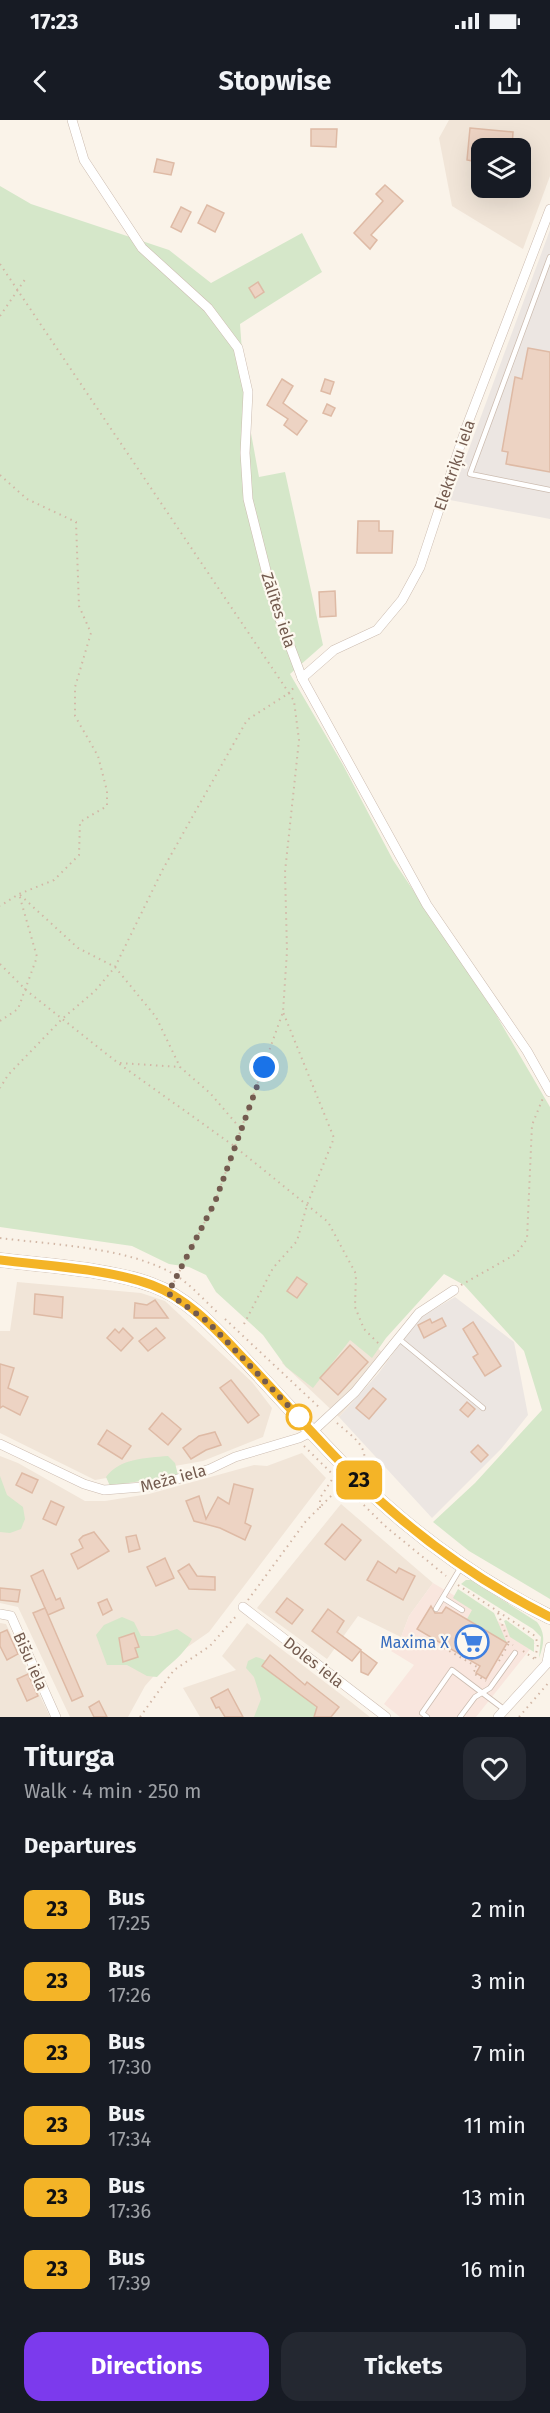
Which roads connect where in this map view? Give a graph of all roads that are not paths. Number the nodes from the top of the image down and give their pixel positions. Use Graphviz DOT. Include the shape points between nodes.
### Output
graph roads {
  1 [pos="72,120"];
  2 [pos="550,208"];
  3 [pos="550,257"];
  4 [pos="550,490"];
  5 [pos="302,678"];
  6 [pos="549,1090"];
  7 [pos="0,1260"];
  8 [pos="454,1290"];
  9 [pos="399,1339"];
  10 [pos="483,1408"];
  11 [pos="313,1431"];
  12 [pos="0,1444"];
  13 [pos="461,1567"];
  14 [pos="443,1598"];
  15 [pos="243,1607"];
  16 [pos="436,1609"];
  17 [pos="462,1610"];
  18 [pos="0,1614"];
  19 [pos="550,1617"];
  20 [pos="550,1647"];
  21 [pos="514,1653"];
  22 [pos="548,1661"];
  23 [pos="482,1691"];
  24 [pos="502,1713"];
  25 [pos="56,1717"];
  26 [pos="386,1717"];
  27 [pos="427,1717"];
  28 [pos="460,1717"];
  1 -- 5 [label="street, Zālītes iela" via="84,160 142,248 208,308 238,348 248,392 244,453 248,500 275,606"];
  2 -- 5 [label="street, Elektriķu iela" via="466,428 420,567 402,600 377,630 334,650"];
  3 -- 4 [label="lane" via="470,474"];
  5 -- 6 [label="street, Zālītes iela" via="427,905 527,1051"];
  7 -- 11 [label="main road" via="114,1276 153,1285 168,1293 208,1322"];
  8 -- 9 [label="street" via="419,1313"];
  9 -- 10 [label="lane"];
  9 -- 11 [label="street" via="355,1392"];
  11 -- 12 [label="street, Meža iela" via="191,1475 155,1486 120,1490 84,1484"];
  11 -- 13 [label="main road" via="421,1538"];
  13 -- 14 [label="lane"];
  13 -- 19 [label="main road"];
  14 -- 16 [label="lane"];
  14 -- 17 [label="lane"];
  15 -- 26 [label="street, Doles iela"];
  18 -- 25 [label="street, Bišu iela" via="11,1616"];
  20 -- 22 [label="street"];
  21 -- 23 [label="lane" via="490,1688"];
  22 -- 24 [label="street"];
  23 -- 24 [label="lane"];
  23 -- 27 [label="lane" via="452,1670 422,1713"];
  23 -- 28 [label="lane"];
}
